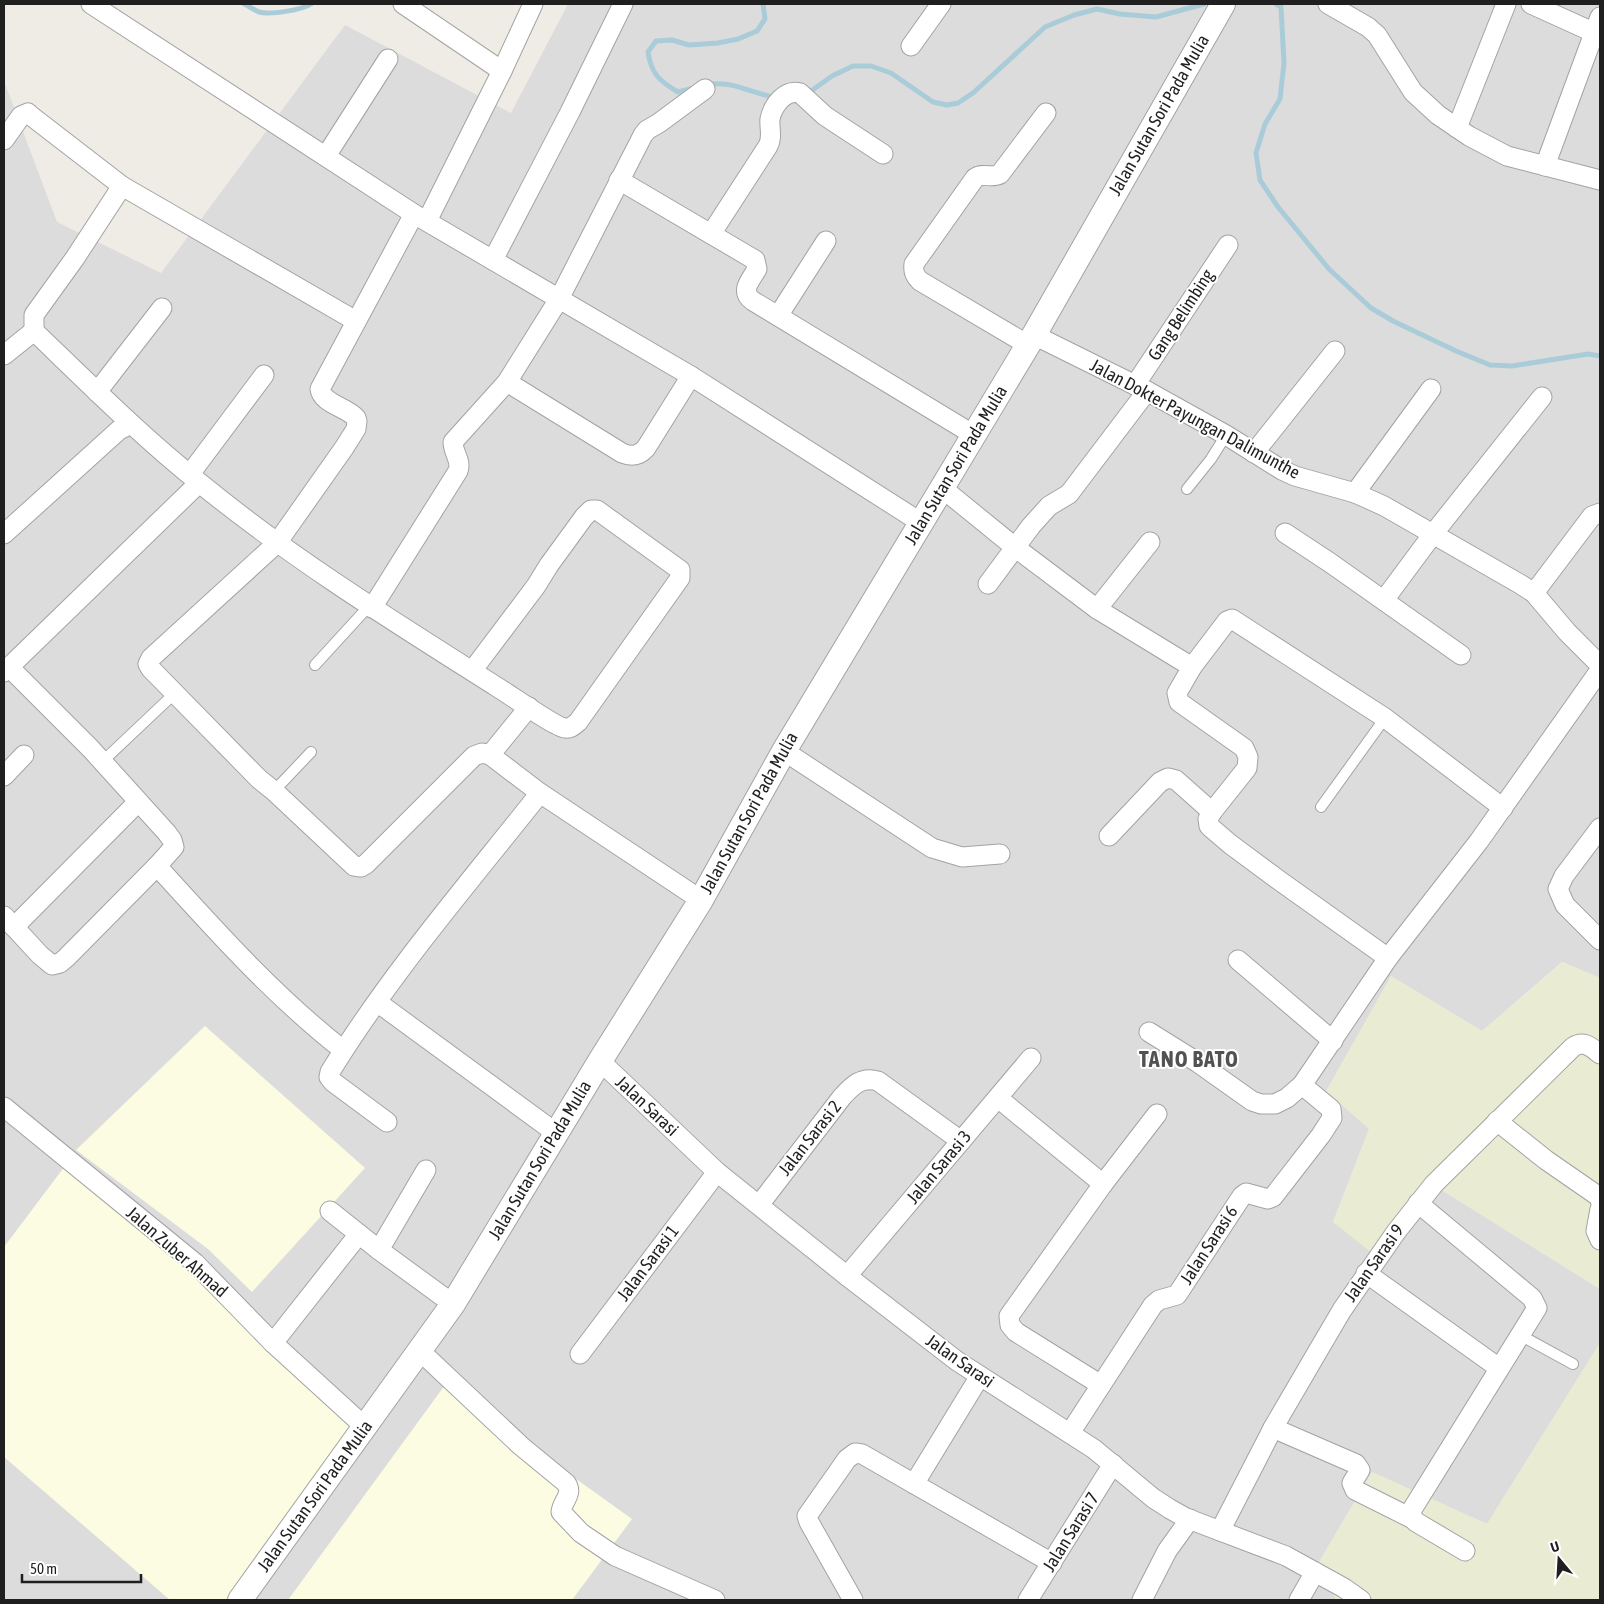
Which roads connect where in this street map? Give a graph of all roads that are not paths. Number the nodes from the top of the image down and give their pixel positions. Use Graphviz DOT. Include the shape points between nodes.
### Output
graph roads {
  1 [pos="92,4"];
  2 [pos="403,4"];
  3 [pos="533,4"];
  4 [pos="623,4"];
  5 [pos="941,4"];
  6 [pos="1328,4"];
  7 [pos="1506,4"];
  8 [pos="1531,4"];
  9 [pos="1218,12"];
  10 [pos="1598,25"];
  11 [pos="911,46"];
  12 [pos="388,59"];
  13 [pos="502,71"];
  14 [pos="705,89"];
  15 [pos="1046,113"];
  16 [pos="1456,128"];
  17 [pos="4,140"];
  18 [pos="883,154"];
  19 [pos="326,156"];
  20 [pos="1545,166"];
  21 [pos="619,180"];
  22 [pos="1600,180"];
  23 [pos="122,186"];
  24 [pos="421,218"];
  25 [pos="711,234"];
  26 [pos="826,241"];
  27 [pos="1228,244"];
  28 [pos="493,260"];
  29 [pos="559,299"];
  30 [pos="162,308"];
  31 [pos="778,316"];
  32 [pos="356,321"];
  33 [pos="34,331"];
  34 [pos="1031,340"];
  35 [pos="1335,351"];
  36 [pos="4,355"];
  37 [pos="264,375"];
  38 [pos="691,376"];
  39 [pos="507,382"];
  40 [pos="1141,388"];
  41 [pos="1431,389"];
  42 [pos="97,392"];
  43 [pos="1542,397"];
  44 [pos="131,424"];
  45 [pos="974,435"];
  46 [pos="1226,435"];
  47 [pos="1254,453"];
  48 [pos="194,478"];
  49 [pos="942,488"];
  50 [pos="1187,489"];
  51 [pos="1355,493"];
  52 [pos="1600,513"];
  53 [pos="920,522"];
  54 [pos="1285,533"];
  55 [pos="4,534"];
  56 [pos="1433,534"];
  57 [pos="1150,542"];
  58 [pos="277,543"];
  59 [pos="1016,548"];
  60 [pos="988,584"];
  61 [pos="1534,593"];
  62 [pos="1384,600"];
  63 [pos="371,607"];
  64 [pos="1097,609"];
  65 [pos="1461,655"];
  66 [pos="315,665"];
  67 [pos="1600,666"];
  68 [pos="1192,667"];
  69 [pos="7,670"];
  70 [pos="472,670"];
  71 [pos="1600,670"];
  72 [pos="175,693"];
  73 [pos="529,706"];
  74 [pos="1385,718"];
  75 [pos="784,751"];
  76 [pos="312,752"];
  77 [pos="24,755"];
  78 [pos="490,755"];
  79 [pos="102,762"];
  80 [pos="4,776"];
  81 [pos="274,791"];
  82 [pos="540,792"];
  83 [pos="138,802"];
  84 [pos="1321,807"];
  85 [pos="1504,808"];
  86 [pos="1212,812"];
  87 [pos="1600,828"];
  88 [pos="1109,836"];
  89 [pos="1000,854"];
  90 [pos="157,866"];
  91 [pos="701,900"];
  92 [pos="9,921"];
  93 [pos="1600,940"];
  94 [pos="1388,958"];
  95 [pos="1238,960"];
  96 [pos="377,1002"];
  97 [pos="1149,1032"];
  98 [pos="1333,1041"];
  99 [pos="1594,1049"];
  100 [pos="343,1050"];
  101 [pos="1031,1058"];
  102 [pos="600,1061"];
  103 [pos="1302,1085"];
  104 [pos="998,1098"];
  105 [pos="4,1107"];
  106 [pos="1157,1114"];
  107 [pos="1498,1121"];
  108 [pos="387,1122"];
  109 [pos="556,1133"];
  110 [pos="961,1141"];
  111 [pos="426,1170"];
  112 [pos="717,1172"];
  113 [pos="1103,1184"];
  114 [pos="1600,1200"];
  115 [pos="1418,1203"];
  116 [pos="759,1205"];
  117 [pos="1600,1209"];
  118 [pos="330,1212"];
  119 [pos="359,1234"];
  120 [pos="1600,1240"];
  121 [pos="379,1250"];
  122 [pos="1366,1273"];
  123 [pos="846,1276"];
  124 [pos="453,1304"];
  125 [pos="1520,1336"];
  126 [pos="273,1343"];
  127 [pos="420,1351"];
  128 [pos="580,1354"];
  129 [pos="1573,1364"];
  130 [pos="1499,1368"];
  131 [pos="980,1376"];
  132 [pos="1101,1385"];
  133 [pos="365,1427"];
  134 [pos="1273,1428"];
  135 [pos="1070,1433"];
  136 [pos="1113,1464"];
  137 [pos="914,1484"];
  138 [pos="1413,1518"];
  139 [pos="1190,1520"];
  140 [pos="1220,1531"];
  141 [pos="1465,1551"];
  142 [pos="1052,1563"];
  143 [pos="1316,1572"];
  144 [pos="240,1600"];
  145 [pos="716,1600"];
  146 [pos="853,1600"];
  147 [pos="1028,1600"];
  148 [pos="1142,1600"];
  149 [pos="1299,1600"];
  150 [pos="1361,1600"];
  1 -- 19 [label="street"];
  2 -- 13 [label="street"];
  3 -- 13 [label="street"];
  4 -- 28 [label="street"];
  5 -- 11 [label="street"];
  6 -- 16 [label="street" via="1377,35 1413,92"];
  7 -- 16 [label="street"];
  8 -- 10 [label="street"];
  9 -- 34 [label="street, Jalan Sutan Sori Pada Mulia"];
  10 -- 20 [label="street"];
  12 -- 19 [label="street"];
  13 -- 24 [label="street"];
  14 -- 21 [label="street" via="647,130"];
  15 -- 34 [label="street, Jalan Dokter Payungan Dalimunthe" via="1000,174 975,178 914,264 913,270 920,281"];
  16 -- 20 [label="street" via="1507,156"];
  17 -- 23 [label="street" via="20,116 28,113"];
  18 -- 25 [label="street" via="825,116 806,98 792,93 774,108 768,146"];
  19 -- 24 [label="street"];
  20 -- 22 [label="street"];
  21 -- 25 [label="street"];
  21 -- 29 [label="street"];
  23 -- 32 [label="street"];
  23 -- 33 [label="street" via="34,316"];
  24 -- 28 [label="street"];
  24 -- 32 [label="street"];
  25 -- 31 [label="street" via="757,262 758,268 746,287 746,295"];
  26 -- 31 [label="street"];
  27 -- 40 [label="street, Gang Belimbing"];
  28 -- 29 [label="street"];
  29 -- 38 [label="street"];
  29 -- 39 [label="street"];
  30 -- 42 [label="street"];
  31 -- 45 [label="street"];
  32 -- 58 [label="street" via="320,391 323,397 354,415 356,429"];
  33 -- 36 [label="street"];
  33 -- 42 [label="street"];
  34 -- 40 [label="street, Jalan Dokter Payungan Dalimunthe"];
  34 -- 45 [label="street, Jalan Sutan Sori Pada Mulia"];
  35 -- 47 [label="street"];
  37 -- 48 [label="street"];
  38 -- 39 [label="street" via="646,448 632,456 622,453"];
  38 -- 53 [label="street"];
  39 -- 63 [label="street" via="454,442 458,471"];
  40 -- 46 [label="street, Jalan Dokter Payungan Dalimunthe"];
  40 -- 59 [label="street, Gang Belimbing" via="1069,494 1049,506"];
  41 -- 51 [label="street"];
  42 -- 44 [label="street"];
  43 -- 56 [label="street"];
  44 -- 48 [label="street"];
  44 -- 55 [label="street" via="119,430"];
  45 -- 49 [label="street, Jalan Sutan Sori Pada Mulia"];
  46 -- 47 [label="street, Jalan Dokter Payungan Dalimunthe"];
  46 -- 50 [label="lane"];
  47 -- 51 [label="street, Jalan Dokter Payungan Dalimunthe" via="1295,476"];
  48 -- 58 [label="street"];
  48 -- 69 [label="street"];
  49 -- 53 [label="street, Jalan Sutan Sori Pada Mulia"];
  49 -- 59 [label="street"];
  51 -- 56 [label="street, Jalan Dokter Payungan Dalimunthe"];
  52 -- 61 [label="street" via="1592,516"];
  53 -- 75 [label="street, Jalan Sutan Sori Pada Mulia"];
  54 -- 62 [label="street"];
  56 -- 61 [label="street, Jalan Dokter Payungan Dalimunthe"];
  56 -- 62 [label="street"];
  57 -- 64 [label="street"];
  58 -- 63 [label="street"];
  58 -- 72 [label="street" via="151,658 148,664 151,669"];
  59 -- 60 [label="street, Gang Belimbing"];
  59 -- 64 [label="street"];
  61 -- 67 [label="street, Jalan Dokter Payungan Dalimunthe"];
  62 -- 65 [label="street"];
  63 -- 66 [label="lane"];
  63 -- 70 [label="street"];
  64 -- 68 [label="street"];
  68 -- 74 [label="street" via="1227,621 1232,619"];
  68 -- 86 [label="street" via="1177,693 1179,702 1244,748 1248,757 1247,768"];
  69 -- 79 [label="street"];
  70 -- 73 [label="street"];
  70 -- 73 [label="street" via="591,510 597,510 678,567 680,578 573,726 565,728 558,725"];
  71 -- 85 [label="street"];
  72 -- 79 [label="lane"];
  72 -- 81 [label="street"];
  73 -- 78 [label="street"];
  74 -- 84 [label="lane"];
  74 -- 85 [label="street"];
  75 -- 89 [label="street" via="932,848 962,857"];
  75 -- 91 [label="street, Jalan Sutan Sori Pada Mulia"];
  76 -- 81 [label="lane"];
  77 -- 80 [label="street"];
  78 -- 81 [label="street" via="474,756 361,867 354,866"];
  78 -- 82 [label="street"];
  79 -- 83 [label="street"];
  82 -- 91 [label="street"];
  82 -- 96 [label="street"];
  83 -- 90 [label="street" via="173,843 173,849"];
  83 -- 92 [label="street"];
  85 -- 94 [label="street"];
  86 -- 88 [label="street" via="1176,780 1165,779"];
  86 -- 94 [label="street" via="1208,818 1209,826 1230,844"];
  87 -- 93 [label="street" via="1558,889 1565,905"];
  90 -- 92 [label="street" via="57,964 49,963"];
  90 -- 100 [label="street" via="227,943"];
  91 -- 102 [label="street, Jalan Sutan Sori Pada Mulia"];
  94 -- 98 [label="street"];
  95 -- 98 [label="street"];
  96 -- 100 [label="street"];
  96 -- 109 [label="street"];
  97 -- 103 [label="street" via="1252,1101 1275,1104 1288,1098"];
  98 -- 103 [label="street"];
  99 -- 107 [label="street, Jalan Sarasi 9" via="1579,1044 1573,1047"];
  100 -- 108 [label="street" via="330,1072 331,1080"];
  101 -- 104 [label="street, Jalan Sarasi 3"];
  102 -- 109 [label="street, Jalan Sutan Sori Pada Mulia"];
  102 -- 112 [label="street, Jalan Sarasi"];
  103 -- 132 [label="street, Jalan Sarasi 6" via="1331,1109 1332,1118 1321,1135 1273,1197 1268,1199 1246,1193 1242,1196 1176,1295 1153,1305"];
  104 -- 110 [label="street, Jalan Sarasi 3"];
  104 -- 113 [label="street"];
  105 -- 126 [label="street, Jalan Zuber Ahmad" via="194,1263"];
  106 -- 113 [label="street"];
  107 -- 114 [label="street"];
  107 -- 115 [label="street, Jalan Sarasi 9"];
  109 -- 124 [label="street, Jalan Sutan Sori Pada Mulia"];
  110 -- 116 [label="street, Jalan Sarasi 2" via="878,1081 867,1078 851,1087 842,1097"];
  110 -- 123 [label="street, Jalan Sarasi 3"];
  111 -- 121 [label="street"];
  112 -- 116 [label="street, Jalan Sarasi"];
  112 -- 128 [label="street, Jalan Sarasi 1"];
  113 -- 132 [label="street" via="1009,1316 1010,1325 1016,1332"];
  115 -- 122 [label="street, Jalan Sarasi 9"];
  115 -- 125 [label="street" via="1532,1298 1537,1308"];
  116 -- 123 [label="street, Jalan Sarasi"];
  117 -- 120 [label="street" via="1596,1231"];
  118 -- 119 [label="street"];
  119 -- 121 [label="street"];
  119 -- 126 [label="street"];
  121 -- 124 [label="street"];
  122 -- 130 [label="street"];
  122 -- 134 [label="street, Jalan Sarasi 9"];
  123 -- 131 [label="street, Jalan Sarasi"];
  124 -- 127 [label="street, Jalan Sutan Sori Pada Mulia"];
  125 -- 129 [label="lane"];
  125 -- 130 [label="street"];
  126 -- 133 [label="street, Jalan Zuber Ahmad"];
  127 -- 133 [label="street, Jalan Sutan Sori Pada Mulia"];
  127 -- 145 [label="street" via="521,1446 566,1483 570,1493 561,1512 581,1533 615,1556"];
  130 -- 138 [label="street" via="1412,1508"];
  131 -- 135 [label="street, Jalan Sarasi"];
  131 -- 137 [label="street"];
  132 -- 135 [label="street, Jalan Sarasi 6"];
  133 -- 144 [label="street, Jalan Sutan Sori Pada Mulia"];
  134 -- 138 [label="street" via="1356,1464 1360,1470 1352,1483 1355,1490"];
  134 -- 140 [label="street, Jalan Sarasi 9"];
  135 -- 136 [label="street, Jalan Sarasi"];
  136 -- 139 [label="street, Jalan Sarasi" via="1153,1498"];
  136 -- 142 [label="street, Jalan Sarasi 7"];
  137 -- 142 [label="street"];
  137 -- 146 [label="street" via="855,1453 847,1459 807,1516"];
  138 -- 141 [label="street"];
  139 -- 140 [label="street, Jalan Sarasi"];
  139 -- 148 [label="street" via="1166,1551"];
  140 -- 143 [label="street, Jalan Sarasi" via="1286,1556"];
  142 -- 147 [label="street, Jalan Sarasi 7"];
  143 -- 149 [label="street"];
  143 -- 150 [label="street, Jalan Sarasi"];
}
